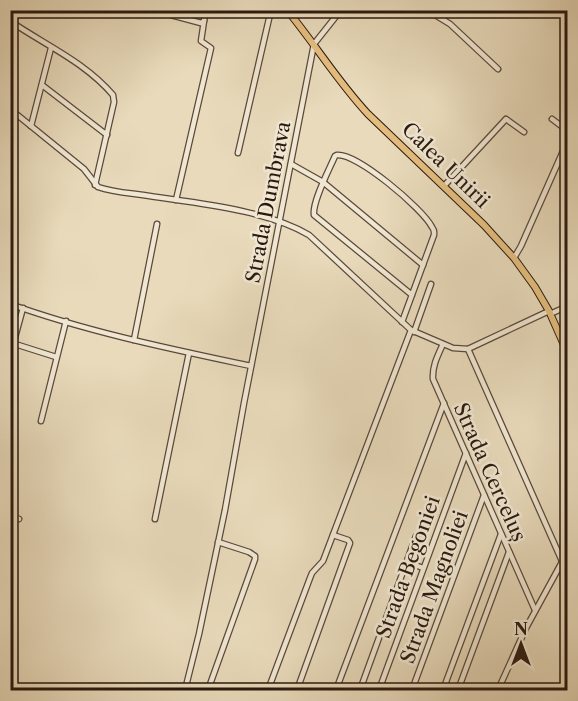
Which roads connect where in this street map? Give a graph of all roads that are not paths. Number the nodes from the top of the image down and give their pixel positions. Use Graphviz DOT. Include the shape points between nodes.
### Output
graph roads {
  1 [pos="206,10"];
  2 [pos="271,10"];
  3 [pos="287,10"];
  4 [pos="341,10"];
  5 [pos="428,10"];
  6 [pos="171,15"];
  7 [pos="10,21"];
  8 [pos="204,21"];
  9 [pos="314,44"];
  10 [pos="51,48"];
  11 [pos="498,69"];
  12 [pos="42,85"];
  13 [pos="10,109"];
  14 [pos="552,119"];
  15 [pos="31,126"];
  16 [pos="567,131"];
  17 [pos="524,132"];
  18 [pos="106,135"];
  19 [pos="567,140"];
  20 [pos="238,153"];
  21 [pos="291,164"];
  22 [pos="323,182"];
  23 [pos="95,184"];
  24 [pos="444,186"];
  25 [pos="176,200"];
  26 [pos="280,222"];
  27 [pos="157,224"];
  28 [pos="514,258"];
  29 [pos="423,265"];
  30 [pos="431,284"];
  31 [pos="412,295"];
  32 [pos="10,304"];
  33 [pos="567,306"];
  34 [pos="23,308"];
  35 [pos="549,312"];
  36 [pos="66,321"];
  37 [pos="402,322"];
  38 [pos="412,331"];
  39 [pos="134,340"];
  40 [pos="442,344"];
  41 [pos="468,349"];
  42 [pos="189,353"];
  43 [pos="567,354"];
  44 [pos="57,357"];
  45 [pos="252,366"];
  46 [pos="444,403"];
  47 [pos="41,421"];
  48 [pos="466,453"];
  49 [pos="484,495"];
  50 [pos="10,516"];
  51 [pos="19,519"];
  52 [pos="155,519"];
  53 [pos="501,534"];
  54 [pos="333,536"];
  55 [pos="416,536"];
  56 [pos="218,542"];
  57 [pos="567,551"];
  58 [pos="509,552"];
  59 [pos="562,561"];
  60 [pos="407,562"];
  61 [pos="423,568"];
  62 [pos="535,610"];
  63 [pos="185,690"];
  64 [pos="208,690"];
  65 [pos="268,690"];
  66 [pos="297,690"];
  67 [pos="336,690"];
  68 [pos="360,690"];
  69 [pos="379,690"];
  70 [pos="412,690"];
  71 [pos="443,690"];
  72 [pos="458,690"];
  73 [pos="498,690"];
  1 -- 8 [label="street"];
  2 -- 20 [label="street"];
  3 -- 9 [label="main road, Calea Unirii"];
  4 -- 9 [label="street"];
  5 -- 11 [label="street" via="450,24"];
  6 -- 8 [label="street"];
  7 -- 10 [label="street"];
  8 -- 25 [label="street" via="201,41 212,48"];
  9 -- 21 [label="street, Strada Dumbrava"];
  9 -- 24 [label="main road, Calea Unirii" via="361,107"];
  10 -- 12 [label="street"];
  10 -- 18 [label="street" via="91,73 113,95"];
  12 -- 15 [label="street"];
  12 -- 18 [label="street"];
  13 -- 15 [label="street"];
  14 -- 16 [label="street"];
  15 -- 23 [label="street" via="84,169"];
  17 -- 24 [label="street" via="506,119"];
  18 -- 23 [label="street"];
  19 -- 28 [label="street"];
  21 -- 22 [label="street"];
  21 -- 26 [label="street, Strada Dumbrava"];
  22 -- 29 [label="street"];
  22 -- 29 [label="street" via="335,156 341,154 375,173 407,199 434,231"];
  22 -- 31 [label="street" via="314,215"];
  23 -- 25 [label="street"];
  24 -- 28 [label="main road, Calea Unirii"];
  25 -- 26 [label="street"];
  26 -- 37 [label="street" via="309,235"];
  26 -- 45 [label="street, Strada Dumbrava"];
  27 -- 39 [label="street"];
  28 -- 35 [label="main road, Calea Unirii"];
  29 -- 31 [label="street"];
  30 -- 38 [label="street"];
  31 -- 37 [label="street"];
  32 -- 34 [label="street"];
  33 -- 35 [label="street"];
  34 -- 36 [label="street"];
  34 -- 44 [label="street" via="15,344"];
  35 -- 41 [label="street"];
  35 -- 43 [label="main road, Calea Unirii"];
  36 -- 39 [label="street"];
  36 -- 44 [label="street"];
  37 -- 38 [label="street"];
  38 -- 40 [label="street"];
  38 -- 54 [label="street"];
  39 -- 42 [label="street"];
  40 -- 41 [label="street"];
  40 -- 46 [label="street, Strada Cerceluș" via="432,372"];
  41 -- 59 [label="street"];
  42 -- 45 [label="street"];
  42 -- 52 [label="street"];
  44 -- 47 [label="street"];
  45 -- 56 [label="street, Strada Dumbrava"];
  46 -- 48 [label="street, Strada Cerceluș"];
  46 -- 67 [label="street"];
  48 -- 49 [label="street, Strada Cerceluș"];
  48 -- 61 [label="street, Strada Begoniei"];
  49 -- 53 [label="street, Strada Cerceluș"];
  49 -- 70 [label="street, Strada Magnoliei"];
  50 -- 51 [label="street"];
  53 -- 58 [label="street, Strada Cerceluș"];
  53 -- 71 [label="street"];
  54 -- 65 [label="street" via="323,561 310,578"];
  54 -- 66 [label="street" via="350,543"];
  55 -- 60 [label="street"];
  56 -- 63 [label="street, Strada Dumbrava"];
  56 -- 64 [label="street" via="249,552 255,559"];
  57 -- 59 [label="street"];
  58 -- 62 [label="street, Strada Cerceluș"];
  58 -- 72 [label="street"];
  59 -- 62 [label="street"];
  60 -- 61 [label="street"];
  60 -- 68 [label="street"];
  61 -- 69 [label="street, Strada Begoniei"];
  62 -- 73 [label="street"];
}
